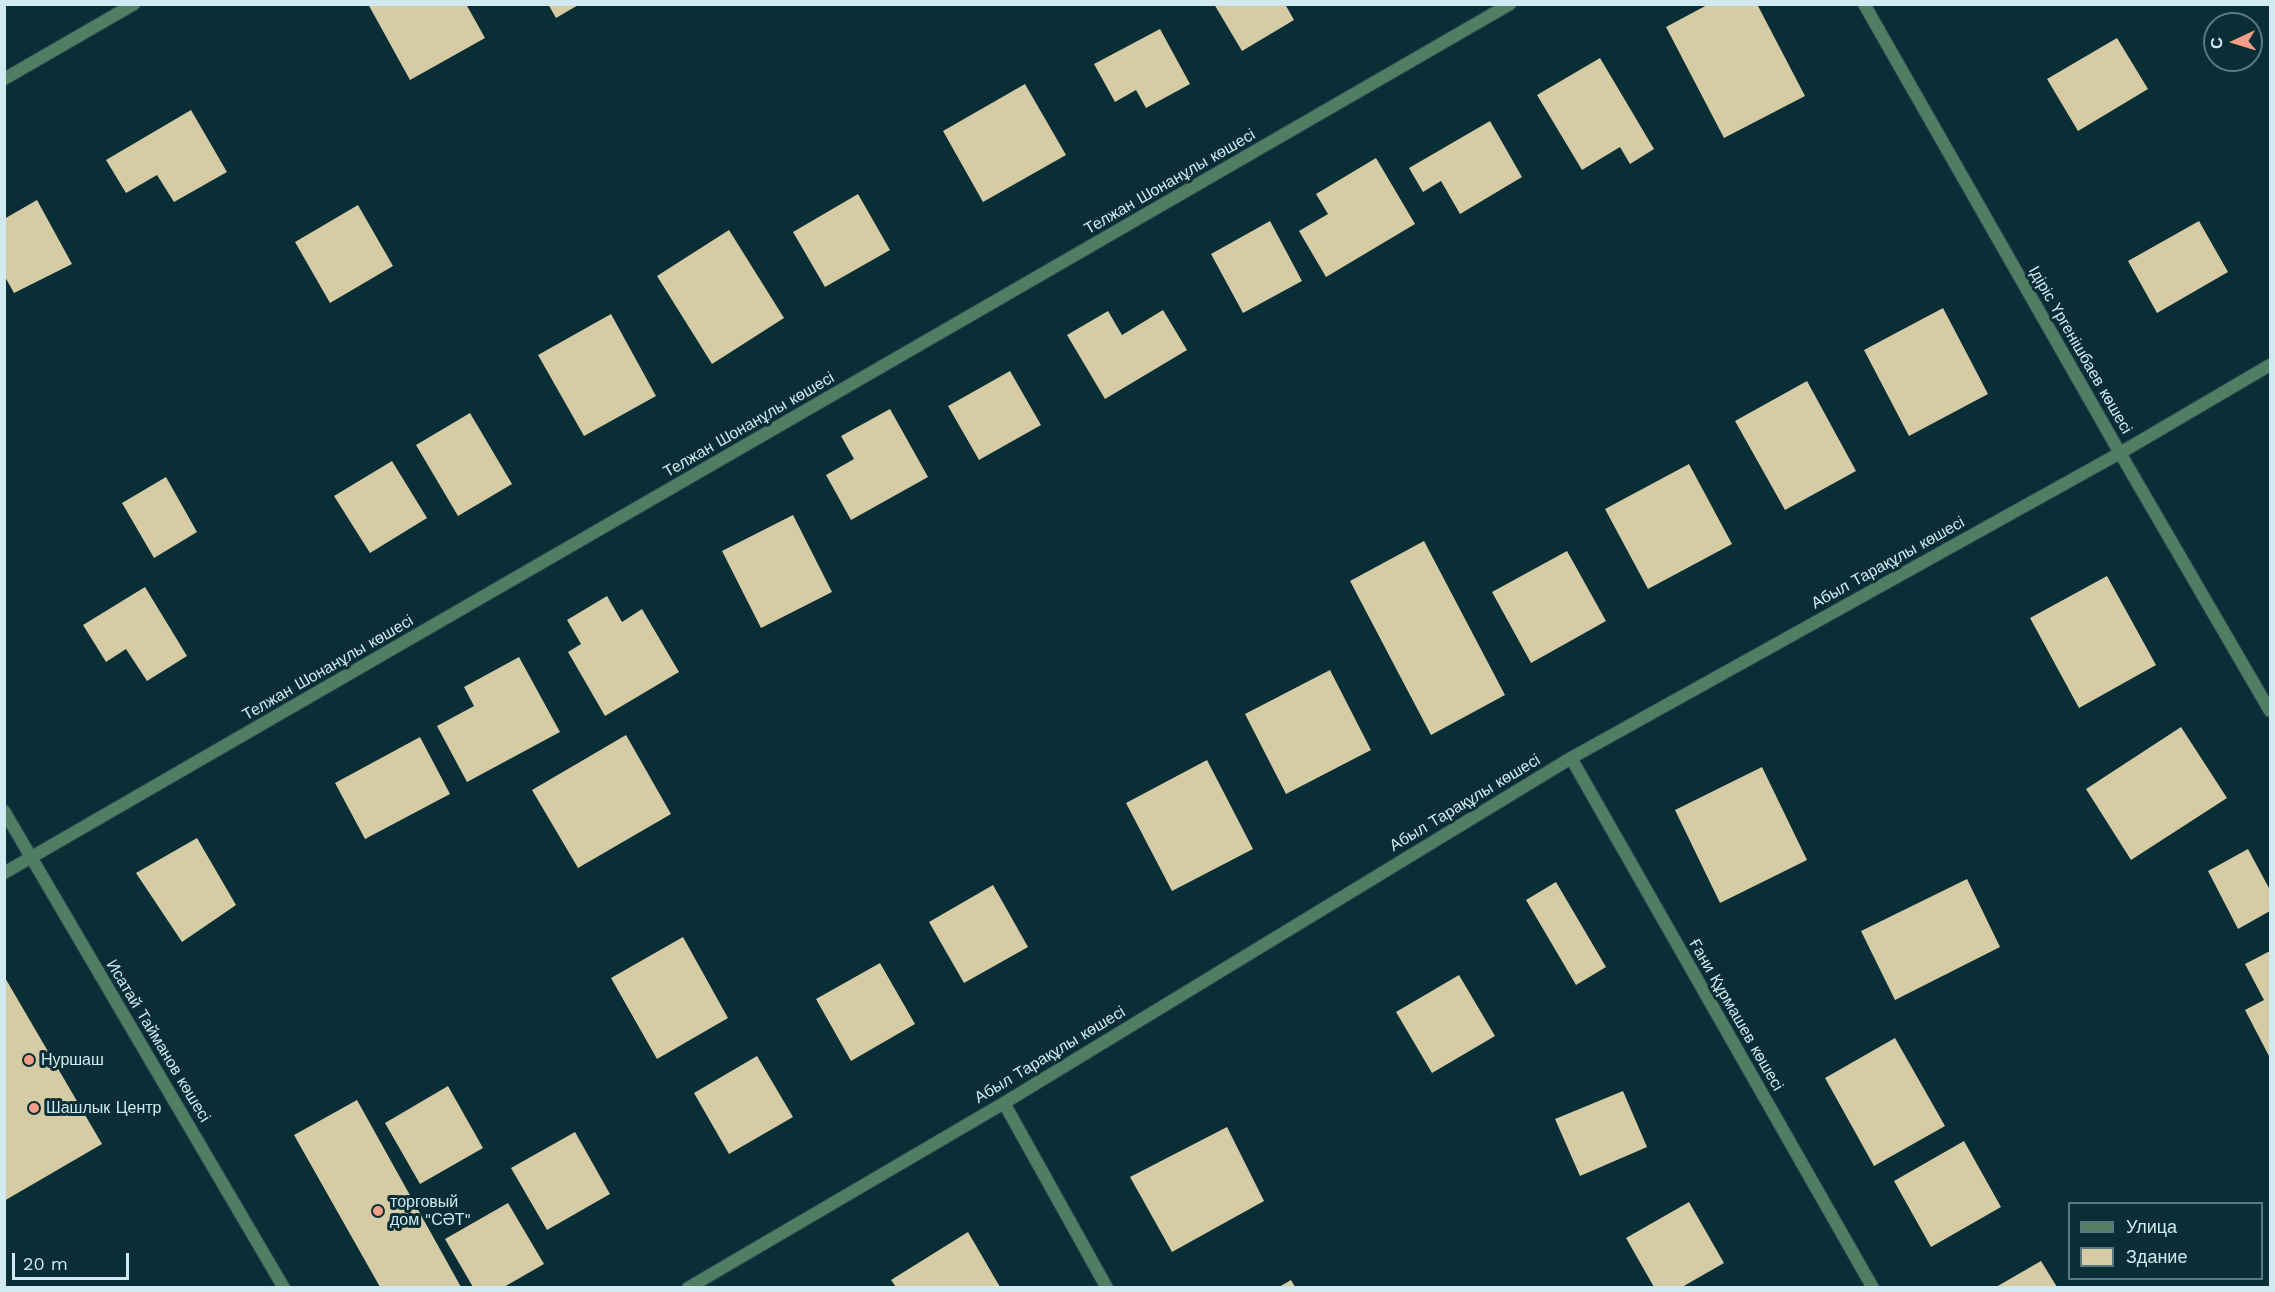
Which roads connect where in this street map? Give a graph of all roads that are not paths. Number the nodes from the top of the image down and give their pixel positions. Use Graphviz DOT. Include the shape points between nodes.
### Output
graph roads {
  1 [pos="134,4"];
  2 [pos="1510,4"];
  3 [pos="1864,4"];
  4 [pos="4,79"];
  5 [pos="2271,365"];
  6 [pos="2120,453"];
  7 [pos="2271,711"];
  8 [pos="1571,758"];
  9 [pos="4,811"];
  10 [pos="31,859"];
  11 [pos="4,873"];
  12 [pos="1004,1102"];
  13 [pos="284,1287"];
  14 [pos="688,1287"];
  15 [pos="1107,1287"];
  16 [pos="1872,1287"];
  1 -- 4 [label="street"];
  2 -- 10 [label="street, Телжан Шонанұлы көшесі"];
  3 -- 6 [label="street, Ідіріс Үргенішбаев көшесі"];
  5 -- 6 [label="street, Абыл Тарақұлы көшесі"];
  6 -- 7 [label="street, Ідіріс Үргенішбаев көшесі"];
  6 -- 8 [label="street, Абыл Тарақұлы көшесі"];
  8 -- 12 [label="street, Абыл Тарақұлы көшесі"];
  8 -- 16 [label="street, Ғани Құрмашев көшесі"];
  9 -- 10 [label="street, Исатай Тайманов көшесі"];
  10 -- 11 [label="street, Телжан Шонанұлы көшесі"];
  10 -- 13 [label="street, Исатай Тайманов көшесі"];
  12 -- 14 [label="street, Абыл Тарақұлы көшесі"];
  12 -- 15 [label="street"];
}
